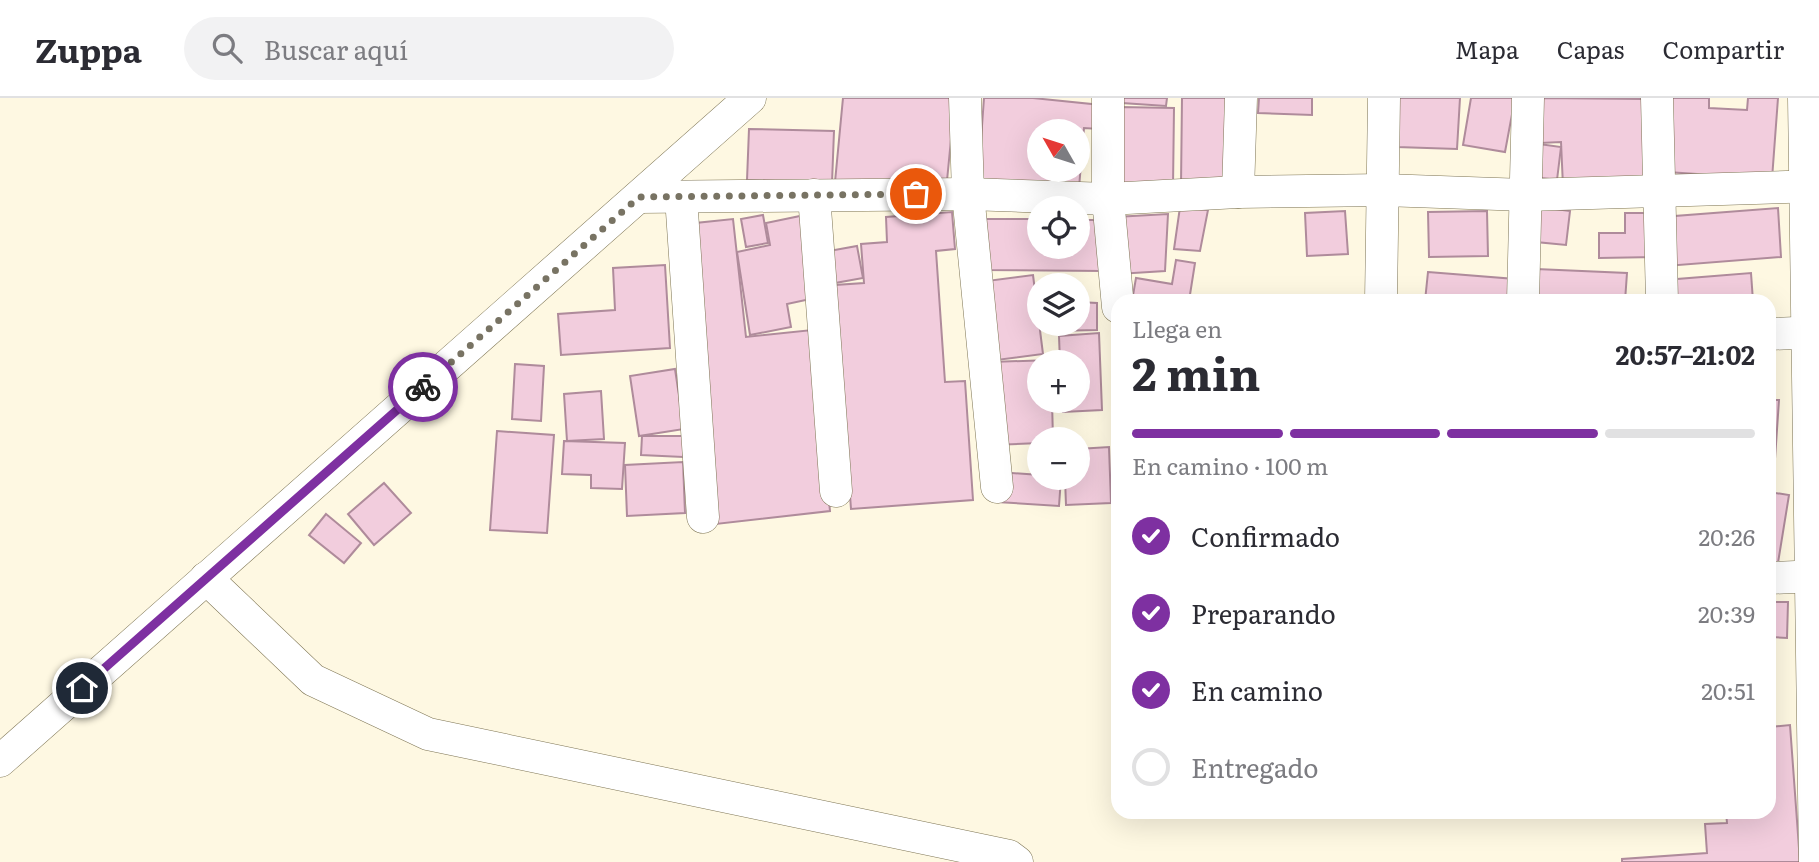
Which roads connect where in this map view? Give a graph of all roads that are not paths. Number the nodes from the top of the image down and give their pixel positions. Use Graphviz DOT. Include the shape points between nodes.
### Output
graph roads {
  1 [pos="750,98"];
  2 [pos="965,98"];
  3 [pos="1108,98"];
  4 [pos="1241,98"];
  5 [pos="1384,98"];
  6 [pos="1528,98"];
  7 [pos="1657,98"];
  8 [pos="1804,98"];
  9 [pos="1811,186"];
  10 [pos="1658,189"];
  11 [pos="1383,190"];
  12 [pos="1238,191"];
  13 [pos="968,194"];
  14 [pos="814,195"];
  15 [pos="1527,195"];
  16 [pos="639,197"];
  17 [pos="681,197"];
  18 [pos="1108,200"];
  19 [pos="1117,294"];
  20 [pos="1381,294"];
  21 [pos="1523,294"];
  22 [pos="1662,294"];
  23 [pos="1813,332"];
  24 [pos="1776,334"];
  25 [pos="997,487"];
  26 [pos="836,491"];
  27 [pos="703,517"];
  28 [pos="1815,576"];
  29 [pos="206,578"];
  30 [pos="1776,578"];
  31 [pos="0,761"];
  32 [pos="1017,862"];
  33 [pos="1815,862"];
  1 -- 16 [label="street"];
  2 -- 13 [label="street"];
  3 -- 18 [label="street"];
  4 -- 12 [label="street"];
  5 -- 11 [label="street"];
  6 -- 15 [label="street"];
  7 -- 10 [label="street"];
  8 -- 9 [label="street"];
  9 -- 10 [label="street"];
  9 -- 23 [label="street"];
  10 -- 15 [label="street"];
  10 -- 22 [label="street"];
  11 -- 12 [label="street"];
  11 -- 15 [label="street"];
  11 -- 20 [label="street"];
  12 -- 18 [label="street"];
  13 -- 14 [label="street"];
  13 -- 18 [label="street"];
  13 -- 25 [label="street"];
  14 -- 17 [label="street"];
  14 -- 26 [label="street"];
  15 -- 21 [label="street"];
  16 -- 17 [label="street"];
  16 -- 29 [label="street"];
  17 -- 27 [label="street"];
  18 -- 19 [label="street"];
  23 -- 24 [label="street"];
  23 -- 28 [label="street"];
  28 -- 30 [label="street"];
  28 -- 33 [label="street"];
  29 -- 31 [label="street"];
  29 -- 32 [label="street" via="313,680 428,734 1009,856"];
}
